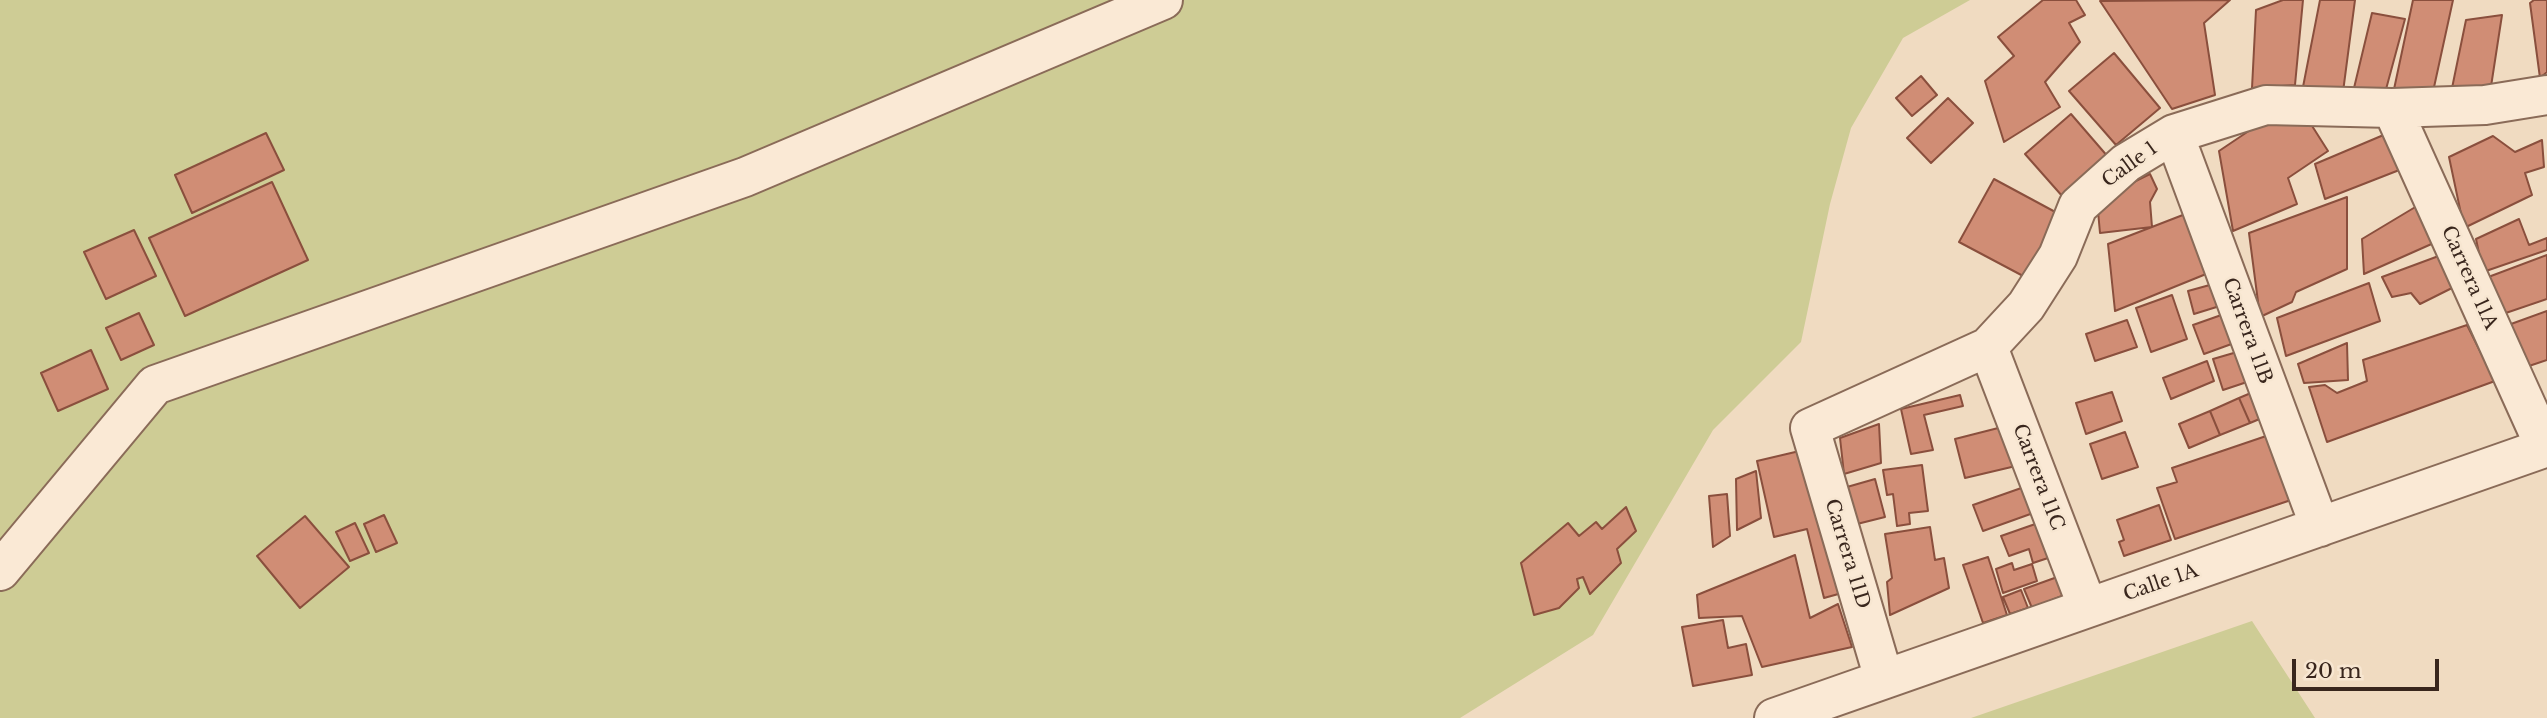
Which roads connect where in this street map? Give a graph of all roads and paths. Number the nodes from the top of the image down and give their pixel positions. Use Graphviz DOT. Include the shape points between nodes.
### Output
graph roads {
  1 [pos="1163,0"];
  2 [pos="2547,95"];
  3 [pos="2392,108"];
  4 [pos="2174,134"];
  5 [pos="1988,346"];
  6 [pos="1810,428"];
  7 [pos="2546,447"];
  8 [pos="2320,527"];
  9 [pos="0,571"];
  10 [pos="2088,608"];
  11 [pos="1884,679"];
  12 [pos="1774,718"];
  1 -- 9 [label="street" via="745,177 155,384"];
  2 -- 3 [label="street, Calle 1" via="2484,105"];
  3 -- 4 [label="street, Calle 1" via="2266,105"];
  3 -- 7 [label="street, Carrera 11A"];
  4 -- 5 [label="street, Calle 1" via="2126,163 2078,206 2058,256 2026,306"];
  4 -- 8 [label="street, Carrera 11B"];
  5 -- 6 [label="street, Calle 1"];
  5 -- 10 [label="street, Carrera 11C"];
  6 -- 11 [label="street, Carrera 11D"];
  7 -- 8 [label="street, Calle 1A"];
  8 -- 10 [label="street, Calle 1A"];
  10 -- 11 [label="street, Calle 1A"];
  11 -- 12 [label="street, Calle 1A"];
}
